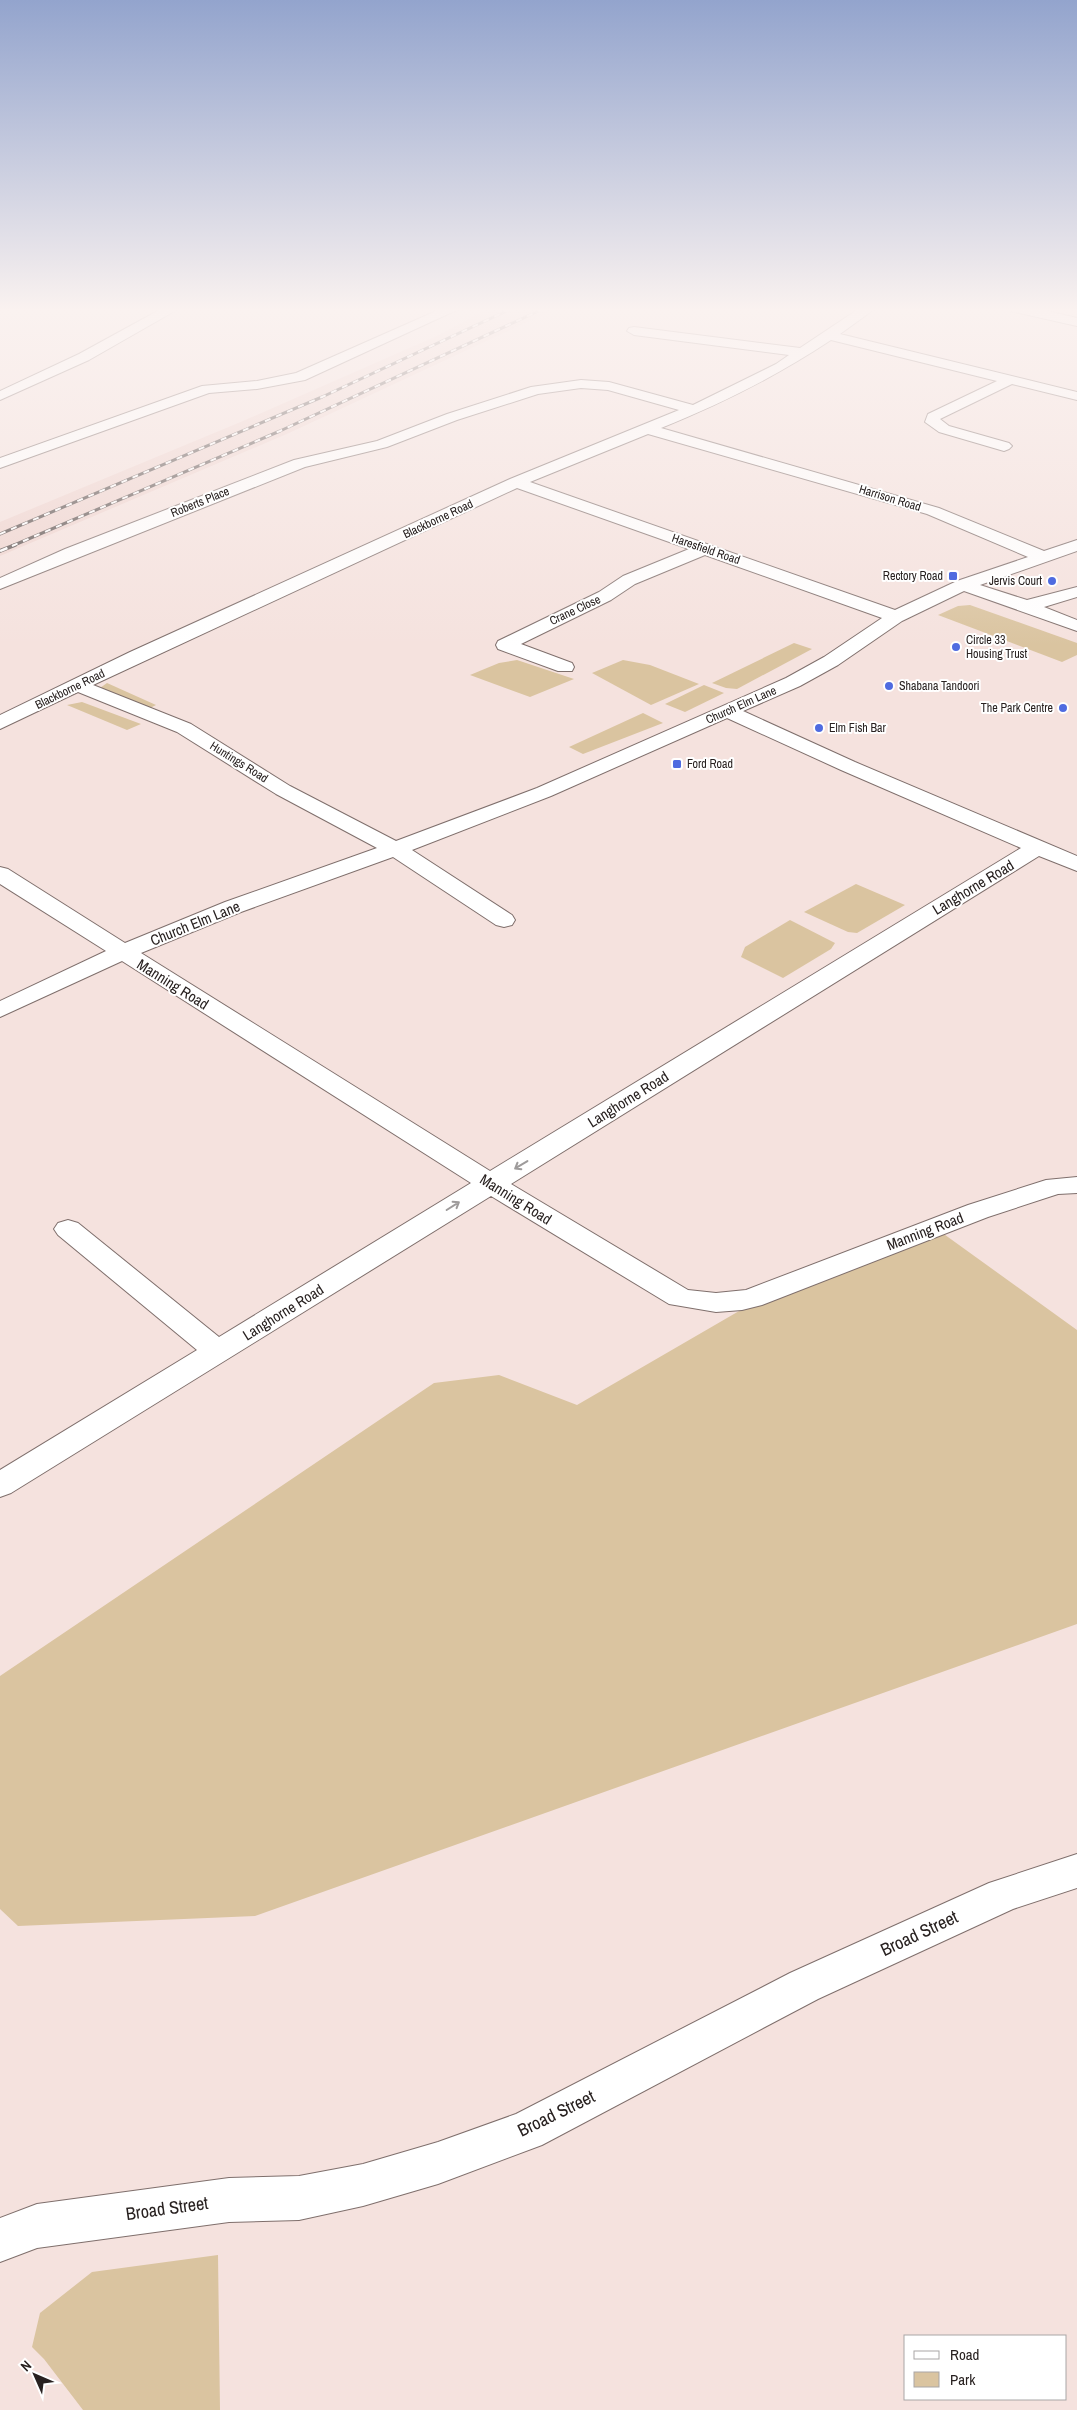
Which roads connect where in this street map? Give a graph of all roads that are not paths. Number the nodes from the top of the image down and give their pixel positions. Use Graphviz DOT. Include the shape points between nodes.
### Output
graph roads {
  1 [pos="118,420"];
  2 [pos="443,420"];
  3 [pos="669,420"];
  4 [pos="932,420"];
  5 [pos="648,429"];
  6 [pos="1004,446"];
  7 [pos="0,462"];
  8 [pos="516,482"];
  9 [pos="1077,545"];
  10 [pos="705,549"];
  11 [pos="1041,556"];
  12 [pos="0,584"];
  13 [pos="963,585"];
  14 [pos="1077,592"];
  15 [pos="1027,606"];
  16 [pos="896,616"];
  17 [pos="1077,626"];
  18 [pos="566,667"];
  19 [pos="77,685"];
  20 [pos="727,711"];
  21 [pos="0,723"];
  22 [pos="1038,847"];
  23 [pos="395,849"];
  24 [pos="1077,864"];
  25 [pos="0,874"];
  26 [pos="504,920"];
  27 [pos="123,952"];
  28 [pos="0,1010"];
  29 [pos="490,1183"];
  30 [pos="1077,1185"];
  31 [pos="68,1230"];
  32 [pos="218,1352"];
  33 [pos="0,1485"];
  34 [pos="1077,1871"];
  35 [pos="0,2240"];
  1 -- 7 [label="street"];
  2 -- 12 [label="street, Roberts Place" via="382,444 300,463"];
  3 -- 5 [label="street, Blackborne Road"];
  4 -- 6 [label="street" via="944,429"];
  5 -- 8 [label="street, Blackborne Road"];
  5 -- 11 [label="street, Harrison Road" via="933,511"];
  8 -- 10 [label="street, Haresfield Road"];
  8 -- 19 [label="street, Blackborne Road"];
  9 -- 11 [label="street, Church Elm Lane"];
  10 -- 16 [label="street, Haresfield Road"];
  10 -- 18 [label="street, Crane Close" via="629,580 605,596 504,645"];
  11 -- 13 [label="street, Church Elm Lane"];
  13 -- 15 [label="street"];
  13 -- 16 [label="street, Church Elm Lane"];
  14 -- 15 [label="street"];
  15 -- 17 [label="street"];
  16 -- 20 [label="street, Church Elm Lane" via="793,682"];
  19 -- 21 [label="street, Blackborne Road"];
  19 -- 23 [label="street, Huntings Road" via="184,728 283,790"];
  20 -- 22 [label="street"];
  20 -- 23 [label="street, Church Elm Lane" via="544,792"];
  22 -- 24 [label="street"];
  22 -- 29 [label="street, Langhorne Road, one-way"];
  23 -- 26 [label="street"];
  23 -- 27 [label="street, Church Elm Lane" via="233,907"];
  25 -- 27 [label="street, Manning Road"];
  27 -- 28 [label="street, Church Elm Lane"];
  27 -- 29 [label="street, Manning Road"];
  29 -- 30 [label="street, Manning Road" via="660,1288 679,1297 726,1304 752,1298 978,1210 1056,1186"];
  32 -- 29 [label="street, Langhorne Road, one-way"];
  31 -- 32 [label="street"];
  32 -- 33 [label="street, Langhorne Road"];
  34 -- 35 [label="street, Broad Street" via="1002,1895 804,1986 527,2130 438,2162 363,2185 299,2198 229,2200 37,2226"];
}
